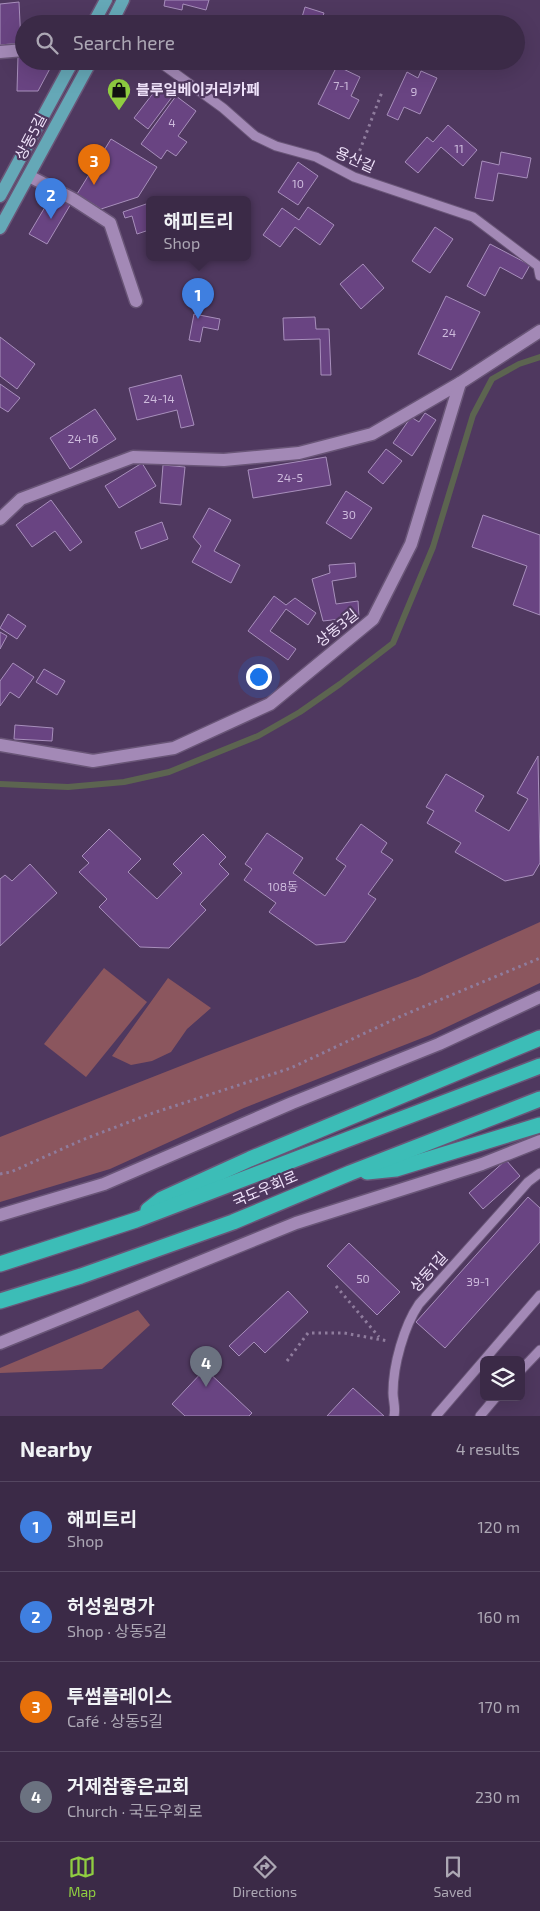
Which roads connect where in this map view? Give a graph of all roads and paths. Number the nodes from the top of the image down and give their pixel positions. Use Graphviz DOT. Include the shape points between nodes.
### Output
graph roads {
  1 [pos="106,0"];
  2 [pos="124,0"];
  3 [pos="100,15"];
  4 [pos="116,15"];
  5 [pos="15,51"];
  6 [pos="0,52"];
  7 [pos="68,70"];
  8 [pos="86,70"];
  9 [pos="170,70"];
  10 [pos="382,92"];
  11 [pos="351,175"];
  12 [pos="29,176"];
  13 [pos="0,196"];
  14 [pos="0,228"];
  15 [pos="540,276"];
  16 [pos="136,301"];
  17 [pos="540,331"];
  18 [pos="460,382"];
  19 [pos="0,519"];
  20 [pos="0,745"];
  21 [pos="540,958"];
  22 [pos="540,996"];
  23 [pos="540,1038"];
  24 [pos="540,1066"];
  25 [pos="540,1099"];
  26 [pos="540,1125"];
  27 [pos="540,1142"];
  28 [pos="350,1173"];
  29 [pos="540,1173"];
  30 [pos="0,1174"];
  31 [pos="0,1215"];
  32 [pos="136,1220"];
  33 [pos="0,1264"];
  34 [pos="336,1286"];
  35 [pos="540,1295"];
  36 [pos="0,1301"];
  37 [pos="380,1338"];
  38 [pos="0,1343"];
  39 [pos="401,1344"];
  40 [pos="540,1350"];
  41 [pos="287,1362"];
  42 [pos="525,1366"];
  43 [pos="493,1401"];
  44 [pos="394,1416"];
  45 [pos="436,1416"];
  46 [pos="480,1416"];
  1 -- 3 [label="main road"];
  2 -- 4 [label="main road"];
  5 -- 6 [label="street"];
  7 -- 13 [label="main road, 상동5길"];
  8 -- 12 [label="main road, 상동5길"];
  9 -- 11 [label="lane, 용산길" via="255,136 316,158"];
  10 -- 11 [label="path"];
  11 -- 15 [label="lane, 용산길" via="473,217 538,266"];
  12 -- 14 [label="main road, 상동5길"];
  12 -- 16 [label="street" via="110,223"];
  17 -- 18 [label="street"];
  18 -- 19 [label="street" via="372,434 281,455 224,460 133,457 20,499"];
  18 -- 20 [label="street, 상동3길" via="411,544 373,619 270,704 174,748 93,761"];
  21 -- 30 [label="path" via="399,1017 291,1068 150,1114"];
  22 -- 31 [label="street" via="439,1044 104,1184"];
  23 -- 32 [label="highway" via="241,1163 162,1199"];
  24 -- 32 [label="highway, 국도우회로"];
  25 -- 28 [label="highway, 국도우회로"];
  26 -- 28 [label="highway" via="396,1169"];
  27 -- 38 [label="street" via="482,1164 296,1223"];
  28 -- 36 [label="highway, 국도우회로" via="224,1225"];
  29 -- 39 [label="lane, 상동1길" via="528,1182 419,1304"];
  32 -- 33 [label="highway, 국도우회로"];
  34 -- 37 [label="path"];
  35 -- 45 [label="lane"];
  37 -- 39 [label="path"];
  37 -- 41 [label="path" via="308,1333"];
  39 -- 44 [label="lane, 상동1길" via="393,1392"];
  40 -- 42 [label="lane"];
  43 -- 46 [label="lane"];
}
